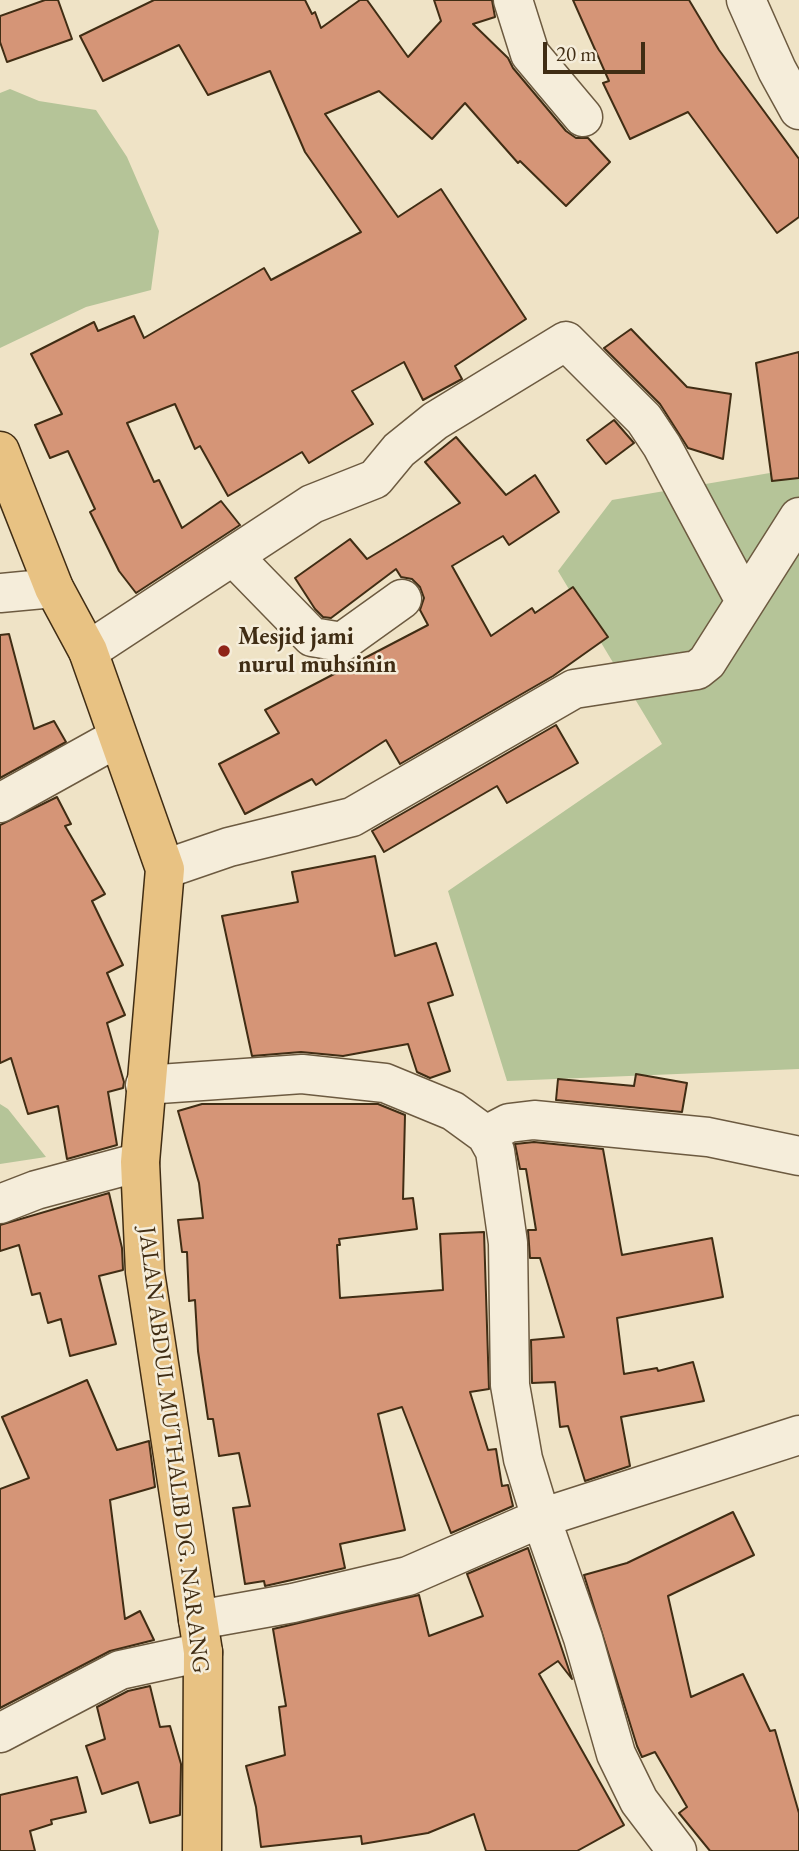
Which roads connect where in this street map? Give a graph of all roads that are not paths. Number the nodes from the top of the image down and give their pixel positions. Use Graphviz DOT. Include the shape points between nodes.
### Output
graph roads {
  1 [pos="513,0"];
  2 [pos="747,0"];
  3 [pos="799,110"];
  4 [pos="583,117"];
  5 [pos="0,452"];
  6 [pos="799,517"];
  7 [pos="233,556"];
  8 [pos="54,588"];
  9 [pos="0,593"];
  10 [pos="402,599"];
  11 [pos="745,601"];
  12 [pos="88,651"];
  13 [pos="117,738"];
  14 [pos="0,803"];
  15 [pos="165,869"];
  16 [pos="145,1085"];
  17 [pos="486,1135"];
  18 [pos="799,1156"];
  19 [pos="140,1162"];
  20 [pos="0,1204"];
  21 [pos="799,1435"];
  22 [pos="541,1518"];
  23 [pos="201,1636"];
  24 [pos="0,1733"];
  25 [pos="202,1851"];
  26 [pos="677,1851"];
  1 -- 4 [label="street" via="530,54"];
  2 -- 3 [label="street"];
  5 -- 8 [label="main road, JALAN ABDUL MUTHALIB DG. NARANG"];
  6 -- 11 [label="street"];
  7 -- 10 [label="street" via="312,637 342,642"];
  7 -- 11 [label="street" via="312,504 374,479 399,450 435,421 566,341 644,419"];
  7 -- 12 [label="street"];
  8 -- 9 [label="street"];
  8 -- 12 [label="main road, JALAN ABDUL MUTHALIB DG. NARANG"];
  11 -- 15 [label="street" via="707,662 697,670 574,689 352,817 229,847"];
  12 -- 13 [label="main road, JALAN ABDUL MUTHALIB DG. NARANG"];
  13 -- 14 [label="street"];
  13 -- 15 [label="main road, JALAN ABDUL MUTHALIB DG. NARANG"];
  15 -- 16 [label="main road, JALAN ABDUL MUTHALIB DG. NARANG"];
  16 -- 17 [label="street" via="302,1074 385,1083 453,1111"];
  16 -- 19 [label="main road, JALAN ABDUL MUTHALIB DG. NARANG"];
  17 -- 18 [label="street" via="509,1123 534,1120 708,1137"];
  17 -- 22 [label="street" via="495,1151 508,1242 510,1385 523,1459"];
  19 -- 20 [label="street"];
  19 -- 23 [label="main road, JALAN ABDUL MUTHALIB DG. NARANG" via="145,1272"];
  21 -- 22 [label="street"];
  22 -- 23 [label="street" via="408,1576 293,1603"];
  22 -- 26 [label="street" via="583,1638 616,1754 639,1801"];
  23 -- 24 [label="street" via="120,1670"];
  23 -- 25 [label="main road, JALAN ABDUL MUTHALIB DG. NARANG"];
}
